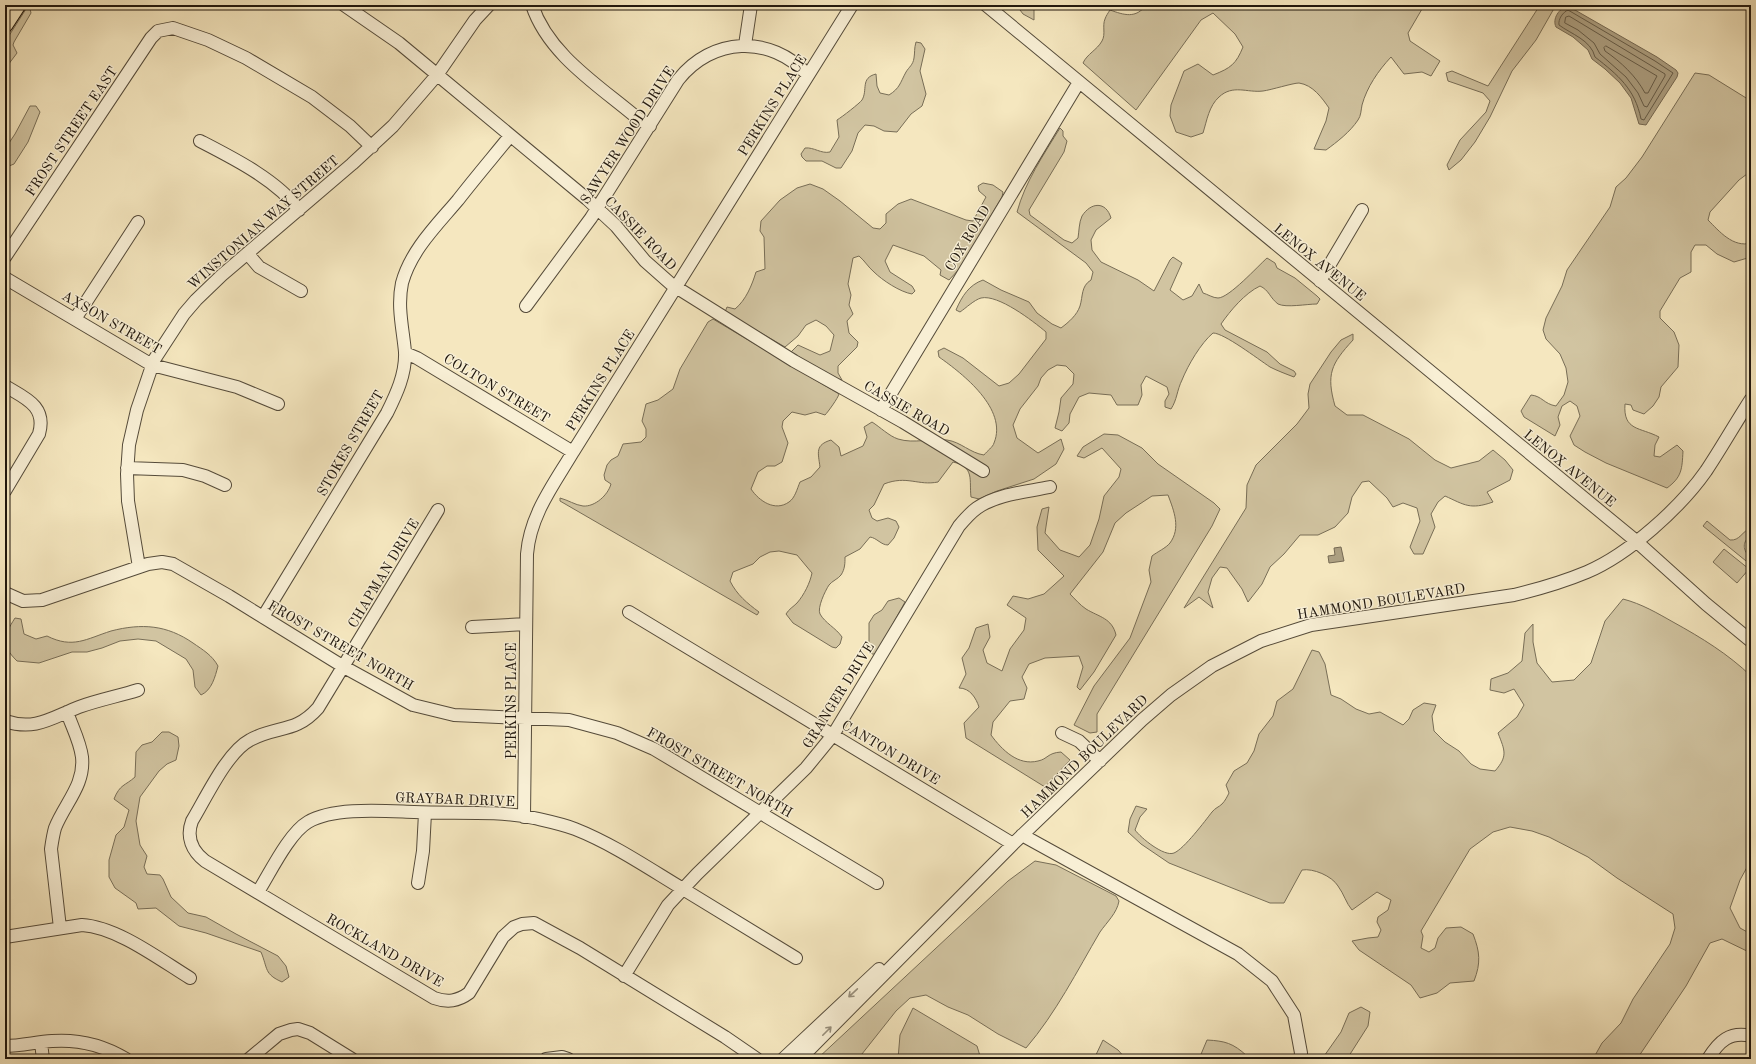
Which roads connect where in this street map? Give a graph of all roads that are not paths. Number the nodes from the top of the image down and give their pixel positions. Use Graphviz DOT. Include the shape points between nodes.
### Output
graph roads {
  1 [pos="18,5"];
  2 [pos="344,5"];
  3 [pos="489,5"];
  4 [pos="532,5"];
  5 [pos="751,5"];
  6 [pos="852,5"];
  7 [pos="986,5"];
  8 [pos="5,25"];
  9 [pos="745,45"];
  10 [pos="437,75"];
  11 [pos="808,75"];
  12 [pos="1079,82"];
  13 [pos="650,126"];
  14 [pos="510,136"];
  15 [pos="200,141"];
  16 [pos="372,147"];
  17 [pos="597,208"];
  18 [pos="299,210"];
  19 [pos="1362,210"];
  20 [pos="138,222"];
  21 [pos="248,254"];
  22 [pos="5,257"];
  23 [pos="5,278"];
  24 [pos="1320,281"];
  25 [pos="676,288"];
  26 [pos="301,292"];
  27 [pos="526,306"];
  28 [pos="75,319"];
  29 [pos="405,353"];
  30 [pos="152,365"];
  31 [pos="5,386"];
  32 [pos="1751,399"];
  33 [pos="278,404"];
  34 [pos="881,410"];
  35 [pos="573,452"];
  36 [pos="127,468"];
  37 [pos="983,471"];
  38 [pos="225,485"];
  39 [pos="1050,487"];
  40 [pos="5,491"];
  41 [pos="438,510"];
  42 [pos="1636,541"];
  43 [pos="139,567"];
  44 [pos="6,594"];
  45 [pos="629,612"];
  46 [pos="263,617"];
  47 [pos="526,624"];
  48 [pos="472,627"];
  49 [pos="1751,641"];
  50 [pos="344,667"];
  51 [pos="138,690"];
  52 [pos="67,712"];
  53 [pos="526,718"];
  54 [pos="5,721"];
  55 [pos="1062,733"];
  56 [pos="833,735"];
  57 [pos="1100,761"];
  58 [pos="425,813"];
  59 [pos="761,813"];
  60 [pos="524,817"];
  61 [pos="1022,835"];
  62 [pos="190,841"];
  63 [pos="1013,844"];
  64 [pos="418,883"];
  65 [pos="877,883"];
  66 [pos="683,890"];
  67 [pos="258,892"];
  68 [pos="60,928"];
  69 [pos="926,932"];
  70 [pos="5,937"];
  71 [pos="796,958"];
  72 [pos="624,976"];
  73 [pos="190,978"];
  74 [pos="1751,1036"];
  75 [pos="41,1043"];
  76 [pos="5,1046"];
  77 [pos="549,1058"];
  78 [pos="43,1059"];
  79 [pos="126,1059"];
  80 [pos="249,1059"];
  81 [pos="352,1059"];
  82 [pos="568,1059"];
  83 [pos="757,1059"];
  84 [pos="783,1059"];
  85 [pos="800,1059"];
  86 [pos="1300,1059"];
  87 [pos="1708,1059"];
  1 -- 8 [label="main road"];
  2 -- 10 [label="street, CASSIE ROAD" via="399,43"];
  3 -- 10 [label="street, WINSTONIAN WAY STREET" via="475,20"];
  4 -- 13 [label="street" via="540,26 555,48"];
  5 -- 9 [label="street"];
  6 -- 11 [label="street, PERKINS PLACE"];
  7 -- 12 [label="street, LENOX AVENUE"];
  9 -- 11 [label="street, SAWYER WOOD DRIVE" via="781,54 796,63"];
  9 -- 13 [label="street, SAWYER WOOD DRIVE" via="716,52 695,63 678,80"];
  10 -- 14 [label="street, CASSIE ROAD"];
  10 -- 16 [label="street, WINSTONIAN WAY STREET"];
  11 -- 25 [label="street, PERKINS PLACE"];
  12 -- 24 [label="street, LENOX AVENUE"];
  12 -- 34 [label="street, COX ROAD"];
  13 -- 17 [label="street, SAWYER WOOD DRIVE"];
  14 -- 17 [label="street, CASSIE ROAD"];
  14 -- 29 [label="street, STOKES STREET" via="432,230 409,264 402,284 400,309"];
  15 -- 18 [label="street" via="261,176 289,198"];
  16 -- 18 [label="street, WINSTONIAN WAY STREET"];
  16 -- 22 [label="street, FROST STREET EAST" via="350,126 312,97 269,70 184,31 169,28 158,31"];
  17 -- 25 [label="street, CASSIE ROAD" via="621,231 656,272"];
  17 -- 27 [label="street, SAWYER WOOD DRIVE"];
  18 -- 21 [label="street, WINSTONIAN WAY STREET"];
  19 -- 24 [label="street"];
  20 -- 28 [label="street"];
  21 -- 26 [label="street" via="259,267"];
  21 -- 30 [label="street, WINSTONIAN WAY STREET" via="196,300"];
  23 -- 28 [label="street, AXSON STREET"];
  24 -- 42 [label="street, LENOX AVENUE"];
  25 -- 34 [label="street, CASSIE ROAD" via="794,361"];
  25 -- 35 [label="street, PERKINS PLACE"];
  28 -- 30 [label="street, AXSON STREET"];
  29 -- 35 [label="street, COLTON STREET"];
  29 -- 46 [label="street, STOKES STREET" via="403,374 387,413"];
  30 -- 33 [label="street, AXSON STREET" via="237,387"];
  30 -- 36 [label="street, WINSTONIAN WAY STREET" via="137,410"];
  31 -- 40 [label="street" via="37,408 41,426 39,434"];
  32 -- 42 [label="street, HAMMOND BOULEVARD" via="1702,476 1678,505"];
  34 -- 37 [label="street, CASSIE ROAD"];
  35 -- 47 [label="street, PERKINS PLACE" via="533,521 527,554"];
  36 -- 38 [label="street" via="183,470"];
  36 -- 43 [label="street, WINSTONIAN WAY STREET" via="128,501"];
  39 -- 56 [label="street, GRANGER DRIVE" via="990,501 977,508 958,526"];
  41 -- 50 [label="street, CHAPMAN DRIVE"];
  42 -- 49 [label="street, LENOX AVENUE"];
  42 -- 57 [label="street, HAMMOND BOULEVARD" via="1588,572 1545,588 1514,595 1312,625 1261,641 1228,656 1189,681 1142,720"];
  43 -- 44 [label="street, FROST STREET NORTH" via="42,600 22,601"];
  43 -- 46 [label="street, FROST STREET NORTH" via="156,562 173,564"];
  45 -- 56 [label="street, CANTON DRIVE"];
  46 -- 50 [label="street, FROST STREET NORTH"];
  47 -- 48 [label="street"];
  47 -- 53 [label="street, PERKINS PLACE"];
  50 -- 53 [label="street, FROST STREET NORTH" via="398,698 428,710 454,715"];
  50 -- 62 [label="street, CHAPMAN DRIVE" via="318,708 306,720 254,738 244,743 234,754 192,821"];
  51 -- 52 [label="street"];
  52 -- 54 [label="street" via="47,722 30,725"];
  52 -- 68 [label="street" via="79,744 82,769 74,794 55,828 52,840 51,856"];
  53 -- 59 [label="street, FROST STREET NORTH" via="569,720 634,739"];
  53 -- 60 [label="street, PERKINS PLACE"];
  55 -- 57 [label="street" via="1079,742"];
  56 -- 59 [label="street, GRANGER DRIVE" via="806,768"];
  56 -- 63 [label="street, CANTON DRIVE"];
  57 -- 61 [label="street, HAMMOND BOULEVARD"];
  58 -- 60 [label="street, GRAYBAR DRIVE" via="505,814"];
  58 -- 64 [label="street"];
  58 -- 67 [label="street, GRAYBAR DRIVE" via="340,812 324,815 307,823 285,848"];
  59 -- 65 [label="street, FROST STREET NORTH"];
  59 -- 66 [label="street, GRANGER DRIVE"];
  60 -- 66 [label="street, GRAYBAR DRIVE" via="573,828 595,838"];
  61 -- 63 [label="street, HAMMOND BOULEVARD"];
  61 -- 86 [label="street" via="1238,954 1272,981 1294,1015"];
  62 -- 67 [label="street, ROCKLAND DRIVE" via="201,858"];
  63 -- 69 [label="street, HAMMOND BOULEVARD"];
  66 -- 71 [label="street, GRAYBAR DRIVE"];
  66 -- 72 [label="street, GRANGER DRIVE" via="668,905"];
  67 -- 72 [label="street, ROCKLAND DRIVE" via="443,1001 459,999 469,993 503,936 514,927 528,923 580,948"];
  68 -- 70 [label="street"];
  68 -- 73 [label="street" via="82,925 107,930"];
  69 -- 84 [label="street, HAMMOND BOULEVARD, one-way" via="894,955"];
  85 -- 69 [label="street, HAMMOND BOULEVARD, one-way"];
  72 -- 83 [label="street, ROCKLAND DRIVE" via="725,1036"];
  74 -- 87 [label="street" via="1740,1034 1727,1038 1715,1048"];
  75 -- 76 [label="street"];
  75 -- 78 [label="street"];
  75 -- 79 [label="street" via="83,1041 104,1047"];
  77 -- 82 [label="street"];
  80 -- 81 [label="street" via="279,1034 291,1030 310,1033"];
}
